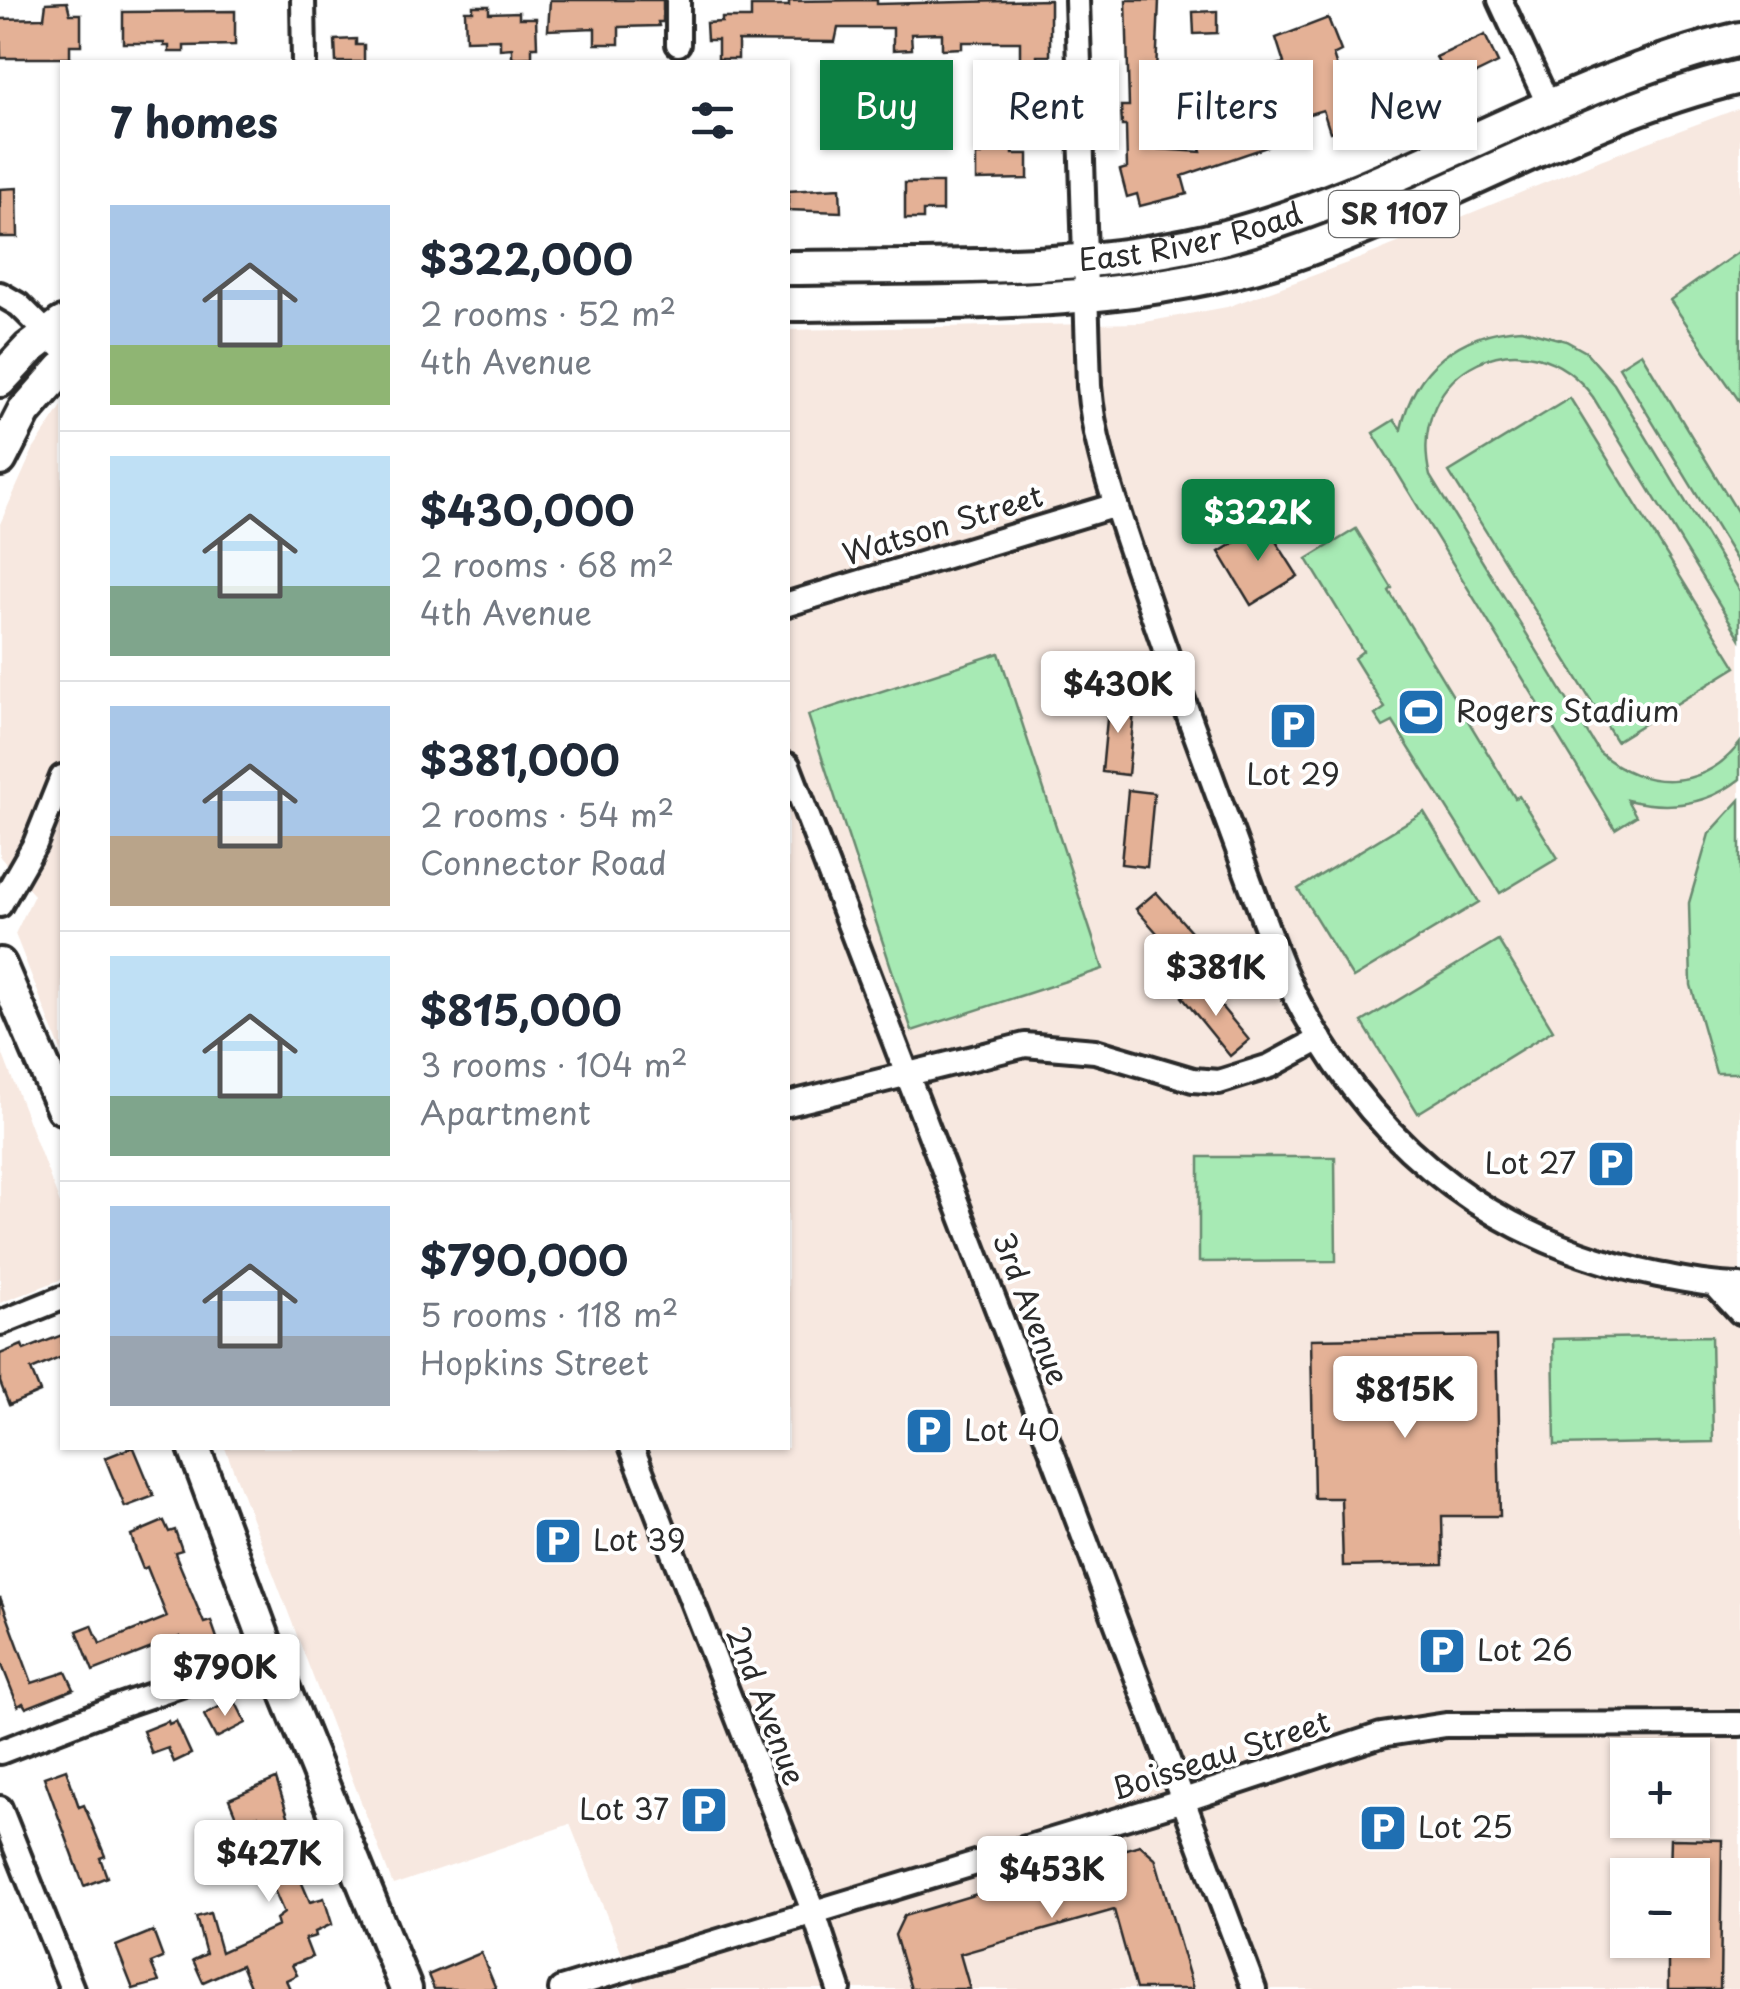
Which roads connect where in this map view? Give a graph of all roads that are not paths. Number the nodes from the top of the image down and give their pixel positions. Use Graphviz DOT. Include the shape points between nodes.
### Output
graph roads {
  1 [pos="303,0"];
  2 [pos="678,0"];
  3 [pos="1078,0"];
  4 [pos="1500,0"];
  5 [pos="1740,38"];
  6 [pos="678,44"];
  7 [pos="304,60"];
  8 [pos="1740,77"];
  9 [pos="1550,108"];
  10 [pos="1086,260"];
  11 [pos="790,268"];
  12 [pos="0,294"];
  13 [pos="1088,295"];
  14 [pos="790,304"];
  15 [pos="58,335"];
  16 [pos="60,370"];
  17 [pos="0,380"];
  18 [pos="0,459"];
  19 [pos="1116,505"];
  20 [pos="790,603"];
  21 [pos="790,770"];
  22 [pos="60,782"];
  23 [pos="0,905"];
  24 [pos="0,964"];
  25 [pos="1320,1039"];
  26 [pos="907,1072"];
  27 [pos="60,1103"];
  28 [pos="790,1103"];
  29 [pos="1716,1286"];
  30 [pos="1740,1286"];
  31 [pos="60,1299"];
  32 [pos="1740,1312"];
  33 [pos="0,1322"];
  34 [pos="195,1450"];
  35 [pos="633,1450"];
  36 [pos="270,1654"];
  37 [pos="1740,1724"];
  38 [pos="0,1752"];
  39 [pos="1184,1800"];
  40 [pos="0,1808"];
  41 [pos="814,1913"];
  42 [pos="72,1989"];
  43 [pos="406,1989"];
  44 [pos="562,1989"];
  45 [pos="838,1989"];
  46 [pos="1254,1989"];
  1 -- 7 [label="street"];
  2 -- 6 [label="street"];
  3 -- 10 [label="street"];
  4 -- 9 [label="street"];
  5 -- 9 [label="main road, East River Road / SR 1107"];
  8 -- 13 [label="main road, East River Road / SR 1107" via="1623,116 1288,256 1184,284"];
  9 -- 10 [label="main road, East River Road / SR 1107" via="1265,225"];
  10 -- 11 [label="main road, East River Road / SR 1107"];
  10 -- 13 [label="street"];
  12 -- 15 [label="street"];
  13 -- 14 [label="main road, East River Road / SR 1107"];
  13 -- 19 [label="street" via="1091,414"];
  15 -- 17 [label="main road"];
  16 -- 18 [label="main road" via="24,412"];
  19 -- 20 [label="street, Watson Street"];
  19 -- 25 [label="street" via="1270,935"];
  21 -- 26 [label="street, 3rd Avenue"];
  22 -- 23 [label="street"];
  24 -- 27 [label="main road"];
  25 -- 26 [label="street" via="1270,1066 1220,1082 1047,1045"];
  25 -- 29 [label="street" via="1400,1139 1437,1175 1497,1216 1586,1258"];
  26 -- 28 [label="street"];
  26 -- 39 [label="street, 3rd Avenue"];
  29 -- 30 [label="street"];
  29 -- 32 [label="street"];
  31 -- 33 [label="street"];
  34 -- 36 [label="main road"];
  35 -- 41 [label="street, 2nd Avenue"];
  36 -- 38 [label="street"];
  36 -- 43 [label="main road"];
  37 -- 39 [label="street, Boisseau Street" via="1446,1725 1381,1735"];
  39 -- 41 [label="street, Boisseau Street"];
  39 -- 46 [label="street, 3rd Avenue"];
  40 -- 42 [label="street"];
  41 -- 44 [label="street, Boisseau Street"];
  41 -- 45 [label="street, 2nd Avenue"];
}
